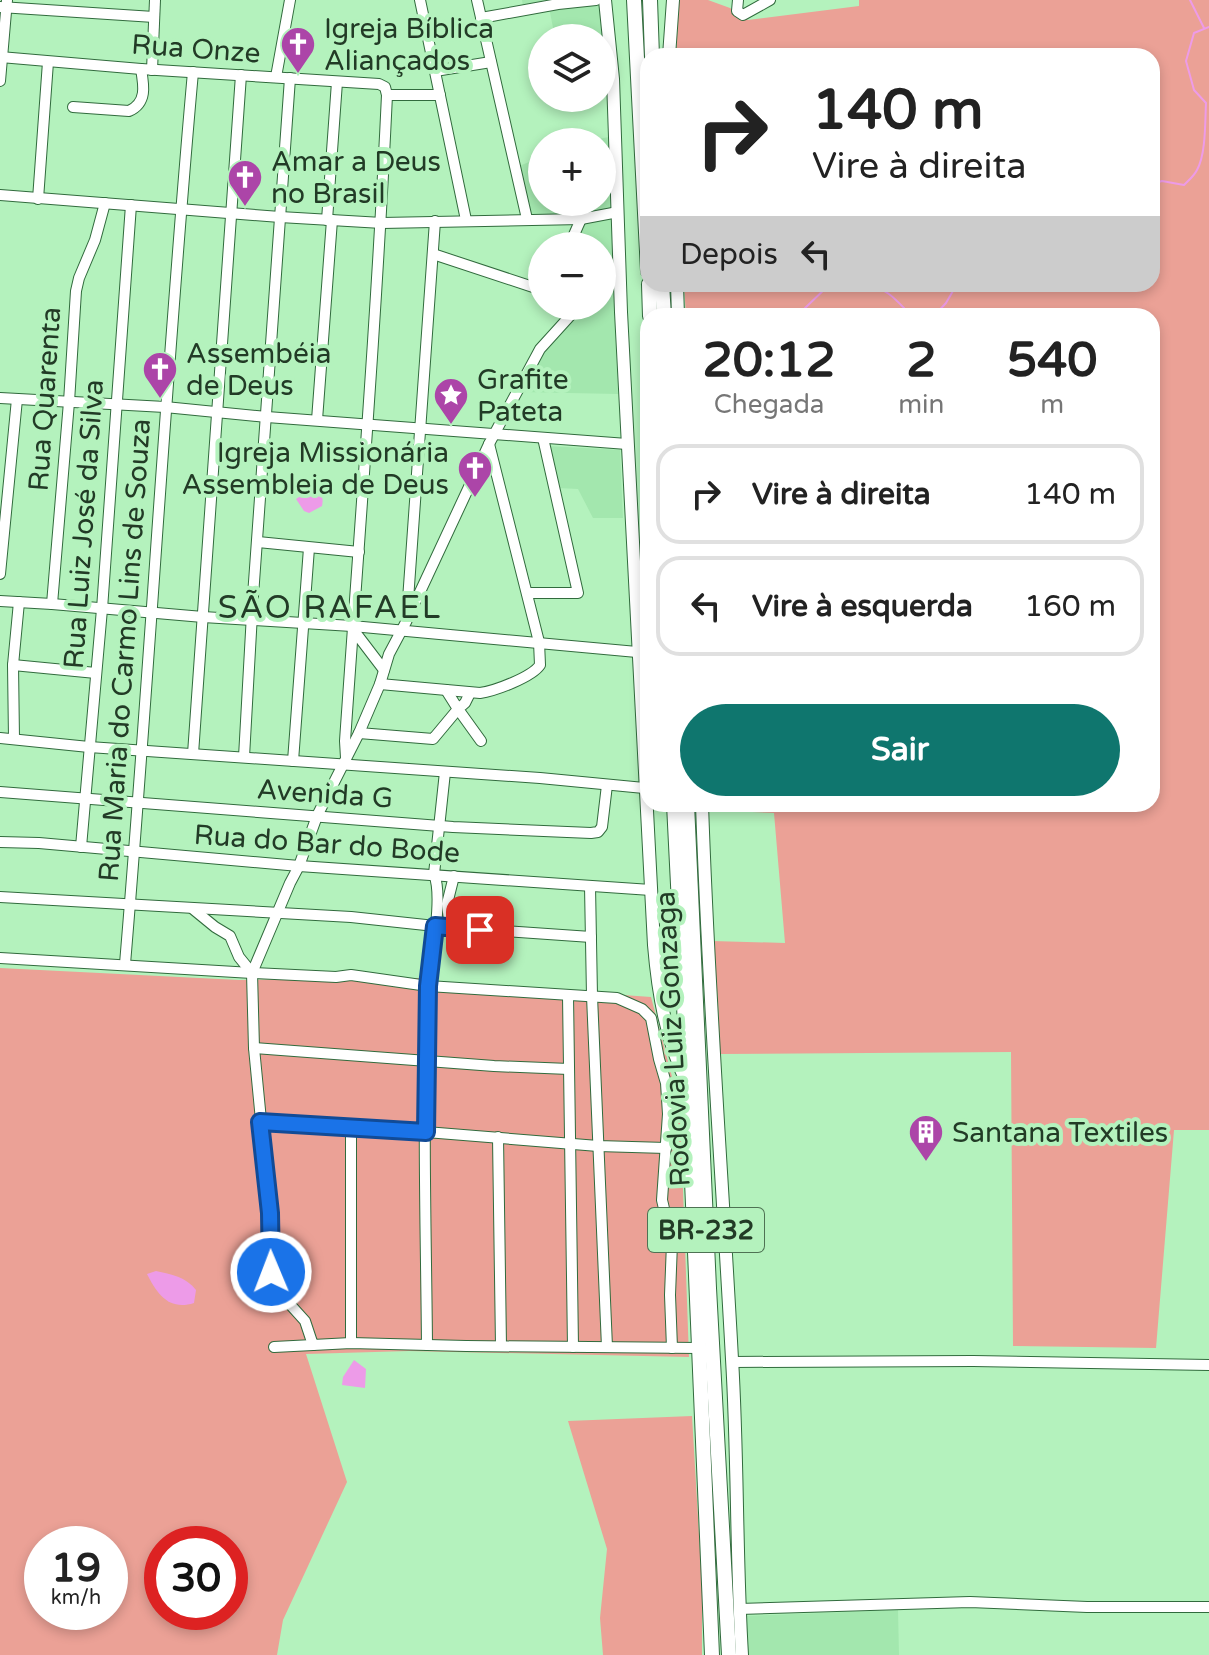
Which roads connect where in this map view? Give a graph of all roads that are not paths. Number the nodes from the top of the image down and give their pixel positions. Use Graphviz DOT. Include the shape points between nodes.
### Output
graph roads {
  1 [pos="155,0"];
  2 [pos="290,0"];
  3 [pos="420,0"];
  4 [pos="477,0"];
  5 [pos="596,0"];
  6 [pos="605,0"];
  7 [pos="634,0"];
  8 [pos="650,0"];
  9 [pos="673,0"];
  10 [pos="738,0"];
  11 [pos="770,0"];
  12 [pos="4,5"];
  13 [pos="154,17"];
  14 [pos="481,18"];
  15 [pos="652,48"];
  16 [pos="670,48"];
  17 [pos="1,58"];
  18 [pos="48,62"];
  19 [pos="491,62"];
  20 [pos="147,70"];
  21 [pos="435,71"];
  22 [pos="193,72"];
  23 [pos="241,75"];
  24 [pos="276,77"];
  25 [pos="290,78"];
  26 [pos="0,81"];
  27 [pos="337,82"];
  28 [pos="387,93"];
  29 [pos="440,95"];
  30 [pos="73,107"];
  31 [pos="640,116"];
  32 [pos="0,195"];
  33 [pos="38,199"];
  34 [pos="105,203"];
  35 [pos="131,205"];
  36 [pos="181,209"];
  37 [pos="618,212"];
  38 [pos="231,213"];
  39 [pos="280,217"];
  40 [pos="527,219"];
  41 [pos="581,219"];
  42 [pos="330,220"];
  43 [pos="466,220"];
  44 [pos="435,221"];
  45 [pos="382,223"];
  46 [pos="575,232"];
  47 [pos="433,254"];
  48 [pos="620,270"];
  49 [pos="616,274"];
  50 [pos="528,285"];
  51 [pos="566,320"];
  52 [pos="0,398"];
  53 [pos="17,399"];
  54 [pos="69,402"];
  55 [pos="116,405"];
  56 [pos="165,407"];
  57 [pos="218,413"];
  58 [pos="267,417"];
  59 [pos="317,420"];
  60 [pos="368,424"];
  61 [pos="420,428"];
  62 [pos="543,438"];
  63 [pos="492,439"];
  64 [pos="627,444"];
  65 [pos="258,542"];
  66 [pos="309,548"];
  67 [pos="359,552"];
  68 [pos="0,574"];
  69 [pos="527,593"];
  70 [pos="0,601"];
  71 [pos="19,602"];
  72 [pos="52,604"];
  73 [pos="102,609"];
  74 [pos="153,614"];
  75 [pos="203,617"];
  76 [pos="252,620"];
  77 [pos="304,623"];
  78 [pos="404,626"];
  79 [pos="352,627"];
  80 [pos="539,642"];
  81 [pos="637,652"];
  82 [pos="351,655"];
  83 [pos="375,658"];
  84 [pos="13,665"];
  85 [pos="384,670"];
  86 [pos="96,673"];
  87 [pos="380,684"];
  88 [pos="446,690"];
  89 [pos="470,693"];
  90 [pos="458,709"];
  91 [pos="640,710"];
  92 [pos="359,733"];
  93 [pos="0,738"];
  94 [pos="14,739"];
  95 [pos="481,741"];
  96 [pos="89,747"];
  97 [pos="142,751"];
  98 [pos="193,754"];
  99 [pos="244,757"];
  100 [pos="293,761"];
  101 [pos="345,763"];
  102 [pos="445,772"];
  103 [pos="607,785"];
  104 [pos="640,788"];
  105 [pos="0,792"];
  106 [pos="84,800"];
  107 [pos="138,802"];
  108 [pos="646,812"];
  109 [pos="674,812"];
  110 [pos="687,812"];
  111 [pos="702,812"];
  112 [pos="317,816"];
  113 [pos="439,825"];
  114 [pos="0,842"];
  115 [pos="81,847"];
  116 [pos="134,852"];
  117 [pos="299,866"];
  118 [pos="434,874"];
  119 [pos="454,876"];
  120 [pos="590,886"];
  121 [pos="651,890"];
  122 [pos="0,897"];
  123 [pos="130,904"];
  124 [pos="192,909"];
  125 [pos="278,913"];
  126 [pos="435,926"];
  127 [pos="450,928"];
  128 [pos="591,937"];
  129 [pos="0,958"];
  130 [pos="125,964"];
  131 [pos="252,973"];
  132 [pos="428,986"];
  133 [pos="568,996"];
  134 [pos="592,996"];
  135 [pos="254,1048"];
  136 [pos="426,1059"];
  137 [pos="569,1069"];
  138 [pos="688,1086"];
  139 [pos="260,1122"];
  140 [pos="351,1128"];
  141 [pos="426,1132"];
  142 [pos="498,1137"];
  143 [pos="570,1143"];
  144 [pos="598,1146"];
  145 [pos="666,1148"];
  146 [pos="351,1343"];
  147 [pos="313,1345"];
  148 [pos="427,1345"];
  149 [pos="501,1346"];
  150 [pos="274,1347"];
  151 [pos="573,1347"];
  152 [pos="607,1347"];
  153 [pos="672,1348"];
  154 [pos="699,1348"];
  155 [pos="732,1362"];
  156 [pos="1209,1365"];
  157 [pos="1209,1607"];
  158 [pos="739,1609"];
  159 [pos="712,1655"];
  160 [pos="729,1655"];
  161 [pos="742,1655"];
  1 -- 13 [label="street"];
  2 -- 24 [label="street"];
  3 -- 21 [label="street"];
  4 -- 14 [label="street"];
  5 -- 14 [label="street"];
  6 -- 37 [label="main road"];
  7 -- 31 [label="highway"];
  8 -- 15 [label="highway"];
  9 -- 16 [label="main road"];
  10 -- 11 [label="street" via="737,11 743,15"];
  12 -- 13 [label="street"];
  12 -- 17 [label="street"];
  13 -- 20 [label="street"];
  14 -- 19 [label="street"];
  17 -- 18 [label="street, Rua Onze"];
  17 -- 26 [label="street"];
  18 -- 20 [label="street, Rua Onze"];
  18 -- 33 [label="street"];
  19 -- 21 [label="street"];
  19 -- 40 [label="street"];
  20 -- 22 [label="street, Rua Onze"];
  20 -- 30 [label="street" via="142,100 134,109"];
  21 -- 29 [label="street"];
  22 -- 23 [label="street, Rua Onze"];
  22 -- 36 [label="street, Rua Maria do Carmo Lins de Souza"];
  23 -- 24 [label="street, Rua Onze"];
  23 -- 38 [label="street"];
  24 -- 25 [label="street, Rua Onze"];
  25 -- 27 [label="street, Rua Onze"];
  25 -- 39 [label="street"];
  27 -- 28 [label="street, Rua Onze" via="379,84"];
  27 -- 42 [label="street"];
  28 -- 29 [label="street, Rua Onze"];
  28 -- 45 [label="street"];
  29 -- 43 [label="street"];
  32 -- 33 [label="street"];
  33 -- 34 [label="street"];
  34 -- 35 [label="street"];
  34 -- 54 [label="street, Rua Quarenta" via="77,284"];
  35 -- 36 [label="street"];
  35 -- 55 [label="street, Rua Luiz José da Silva"];
  36 -- 38 [label="street"];
  36 -- 56 [label="street, Rua Maria do Carmo Lins de Souza"];
  37 -- 41 [label="street"];
  37 -- 48 [label="main road"];
  38 -- 39 [label="street"];
  38 -- 57 [label="street"];
  39 -- 42 [label="street"];
  39 -- 58 [label="street"];
  40 -- 41 [label="street"];
  40 -- 43 [label="street"];
  41 -- 46 [label="street"];
  42 -- 45 [label="street"];
  42 -- 59 [label="street"];
  43 -- 44 [label="street"];
  44 -- 45 [label="street"];
  44 -- 47 [label="street"];
  45 -- 60 [label="street"];
  47 -- 50 [label="street"];
  47 -- 61 [label="street"];
  48 -- 49 [label="street"];
  48 -- 64 [label="main road"];
  51 -- 63 [label="street" via="540,349"];
  52 -- 53 [label="street"];
  53 -- 54 [label="street"];
  53 -- 68 [label="street"];
  54 -- 55 [label="street"];
  54 -- 72 [label="street, Rua Quarenta"];
  55 -- 56 [label="street"];
  55 -- 73 [label="street, Rua Luiz José da Silva"];
  56 -- 57 [label="street"];
  56 -- 74 [label="street, Rua Maria do Carmo Lins de Souza"];
  57 -- 58 [label="street"];
  57 -- 75 [label="street"];
  58 -- 59 [label="street"];
  58 -- 65 [label="street"];
  59 -- 60 [label="street"];
  60 -- 61 [label="street"];
  60 -- 67 [label="street"];
  61 -- 63 [label="street"];
  61 -- 78 [label="street"];
  62 -- 63 [label="street"];
  62 -- 64 [label="street"];
  62 -- 69 [label="street" via="578,593"];
  63 -- 69 [label="street"];
  63 -- 78 [label="street"];
  64 -- 81 [label="main road"];
  65 -- 66 [label="street"];
  65 -- 76 [label="street"];
  66 -- 67 [label="street"];
  66 -- 77 [label="street"];
  67 -- 79 [label="street"];
  69 -- 80 [label="street"];
  70 -- 71 [label="street"];
  71 -- 72 [label="street"];
  71 -- 84 [label="street"];
  72 -- 73 [label="street"];
  73 -- 74 [label="street"];
  73 -- 86 [label="street, Rua Luiz José da Silva"];
  74 -- 75 [label="street"];
  74 -- 97 [label="street, Rua Maria do Carmo Lins de Souza"];
  75 -- 76 [label="street"];
  75 -- 98 [label="street"];
  76 -- 77 [label="street"];
  76 -- 99 [label="street"];
  77 -- 79 [label="street"];
  77 -- 100 [label="street"];
  78 -- 79 [label="street"];
  78 -- 80 [label="street"];
  78 -- 85 [label="street"];
  79 -- 82 [label="street"];
  79 -- 83 [label="street"];
  80 -- 81 [label="street"];
  80 -- 89 [label="street" via="538,669 494,690"];
  81 -- 91 [label="main road"];
  82 -- 83 [label="street"];
  82 -- 101 [label="street"];
  83 -- 85 [label="street"];
  84 -- 86 [label="street"];
  84 -- 94 [label="street"];
  85 -- 87 [label="street"];
  86 -- 96 [label="street, Rua Luiz José da Silva"];
  87 -- 88 [label="street"];
  87 -- 92 [label="street"];
  88 -- 89 [label="street"];
  88 -- 90 [label="street"];
  89 -- 90 [label="street"];
  90 -- 92 [label="street" via="433,739"];
  90 -- 95 [label="street"];
  92 -- 101 [label="street"];
  93 -- 94 [label="street"];
  94 -- 96 [label="street"];
  96 -- 97 [label="street"];
  96 -- 106 [label="street, Rua Luiz José da Silva"];
  97 -- 98 [label="street"];
  97 -- 107 [label="street, Rua Maria do Carmo Lins de Souza"];
  98 -- 99 [label="street"];
  99 -- 100 [label="street"];
  100 -- 101 [label="street"];
  101 -- 102 [label="street"];
  101 -- 112 [label="street"];
  102 -- 103 [label="street"];
  102 -- 113 [label="street"];
  103 -- 104 [label="street"];
  103 -- 113 [label="street, Avenida G" via="602,827 595,833"];
  105 -- 106 [label="street, Avenida G"];
  106 -- 107 [label="street, Avenida G"];
  106 -- 115 [label="street, Rua Luiz José da Silva"];
  107 -- 112 [label="street, Avenida G"];
  107 -- 116 [label="street, Rua Maria do Carmo Lins de Souza"];
  108 -- 121 [label="main road"];
  109 -- 138 [label="highway, Rodovia Luiz Gonzaga / BR-232"];
  110 -- 160 [label="highway, Rodovia Luiz Gonzaga / BR-232"];
  111 -- 155 [label="main road, BR-232"];
  112 -- 113 [label="street, Avenida G"];
  112 -- 117 [label="street"];
  113 -- 118 [label="street"];
  114 -- 115 [label="street, Rua do Bar do Bode"];
  115 -- 116 [label="street, Rua do Bar do Bode"];
  116 -- 117 [label="street, Rua do Bar do Bode"];
  116 -- 123 [label="street, Rua Maria do Carmo Lins de Souza"];
  117 -- 118 [label="street, Rua do Bar do Bode"];
  117 -- 125 [label="street"];
  118 -- 119 [label="street, Rua do Bar do Bode"];
  118 -- 126 [label="street"];
  119 -- 120 [label="street, Rua do Bar do Bode"];
  119 -- 127 [label="street" via="447,904"];
  120 -- 121 [label="street, Rua do Bar do Bode"];
  120 -- 128 [label="street"];
  121 -- 138 [label="main road" via="658,989"];
  122 -- 123 [label="street"];
  123 -- 124 [label="street"];
  123 -- 130 [label="street, Rua Maria do Carmo Lins de Souza"];
  124 -- 125 [label="street"];
  124 -- 131 [label="street" via="230,936"];
  125 -- 126 [label="street"];
  125 -- 131 [label="street"];
  126 -- 127 [label="street"];
  126 -- 132 [label="street"];
  127 -- 128 [label="street"];
  128 -- 134 [label="street"];
  129 -- 130 [label="street"];
  130 -- 131 [label="street"];
  131 -- 132 [label="street" via="351,975"];
  131 -- 135 [label="street"];
  132 -- 133 [label="street"];
  132 -- 136 [label="street"];
  133 -- 134 [label="street"];
  133 -- 137 [label="street"];
  134 -- 144 [label="street"];
  134 -- 145 [label="street" via="617,998 651,1018 666,1083"];
  135 -- 136 [label="street"];
  135 -- 139 [label="street"];
  136 -- 137 [label="street"];
  136 -- 141 [label="street"];
  137 -- 143 [label="street"];
  138 -- 154 [label="highway, Rodovia Luiz Gonzaga / BR-232"];
  139 -- 140 [label="street"];
  139 -- 147 [label="street" via="271,1272 277,1290 305,1321"];
  140 -- 141 [label="street"];
  140 -- 146 [label="street"];
  141 -- 142 [label="street"];
  141 -- 148 [label="street"];
  142 -- 143 [label="street"];
  142 -- 149 [label="street"];
  143 -- 144 [label="street"];
  143 -- 151 [label="street"];
  144 -- 145 [label="street"];
  144 -- 152 [label="street"];
  145 -- 153 [label="street" via="662,1200 673,1248"];
  146 -- 147 [label="street"];
  146 -- 148 [label="street"];
  147 -- 150 [label="street"];
  148 -- 149 [label="street"];
  149 -- 151 [label="street"];
  151 -- 152 [label="street"];
  152 -- 153 [label="street"];
  153 -- 154 [label="street"];
  154 -- 159 [label="highway, Rodovia Luiz Gonzaga / BR-232"];
  155 -- 156 [label="street"];
  155 -- 158 [label="main road, BR-232"];
  157 -- 158 [label="street" via="970,1602"];
  158 -- 161 [label="main road, BR-232"];
}
